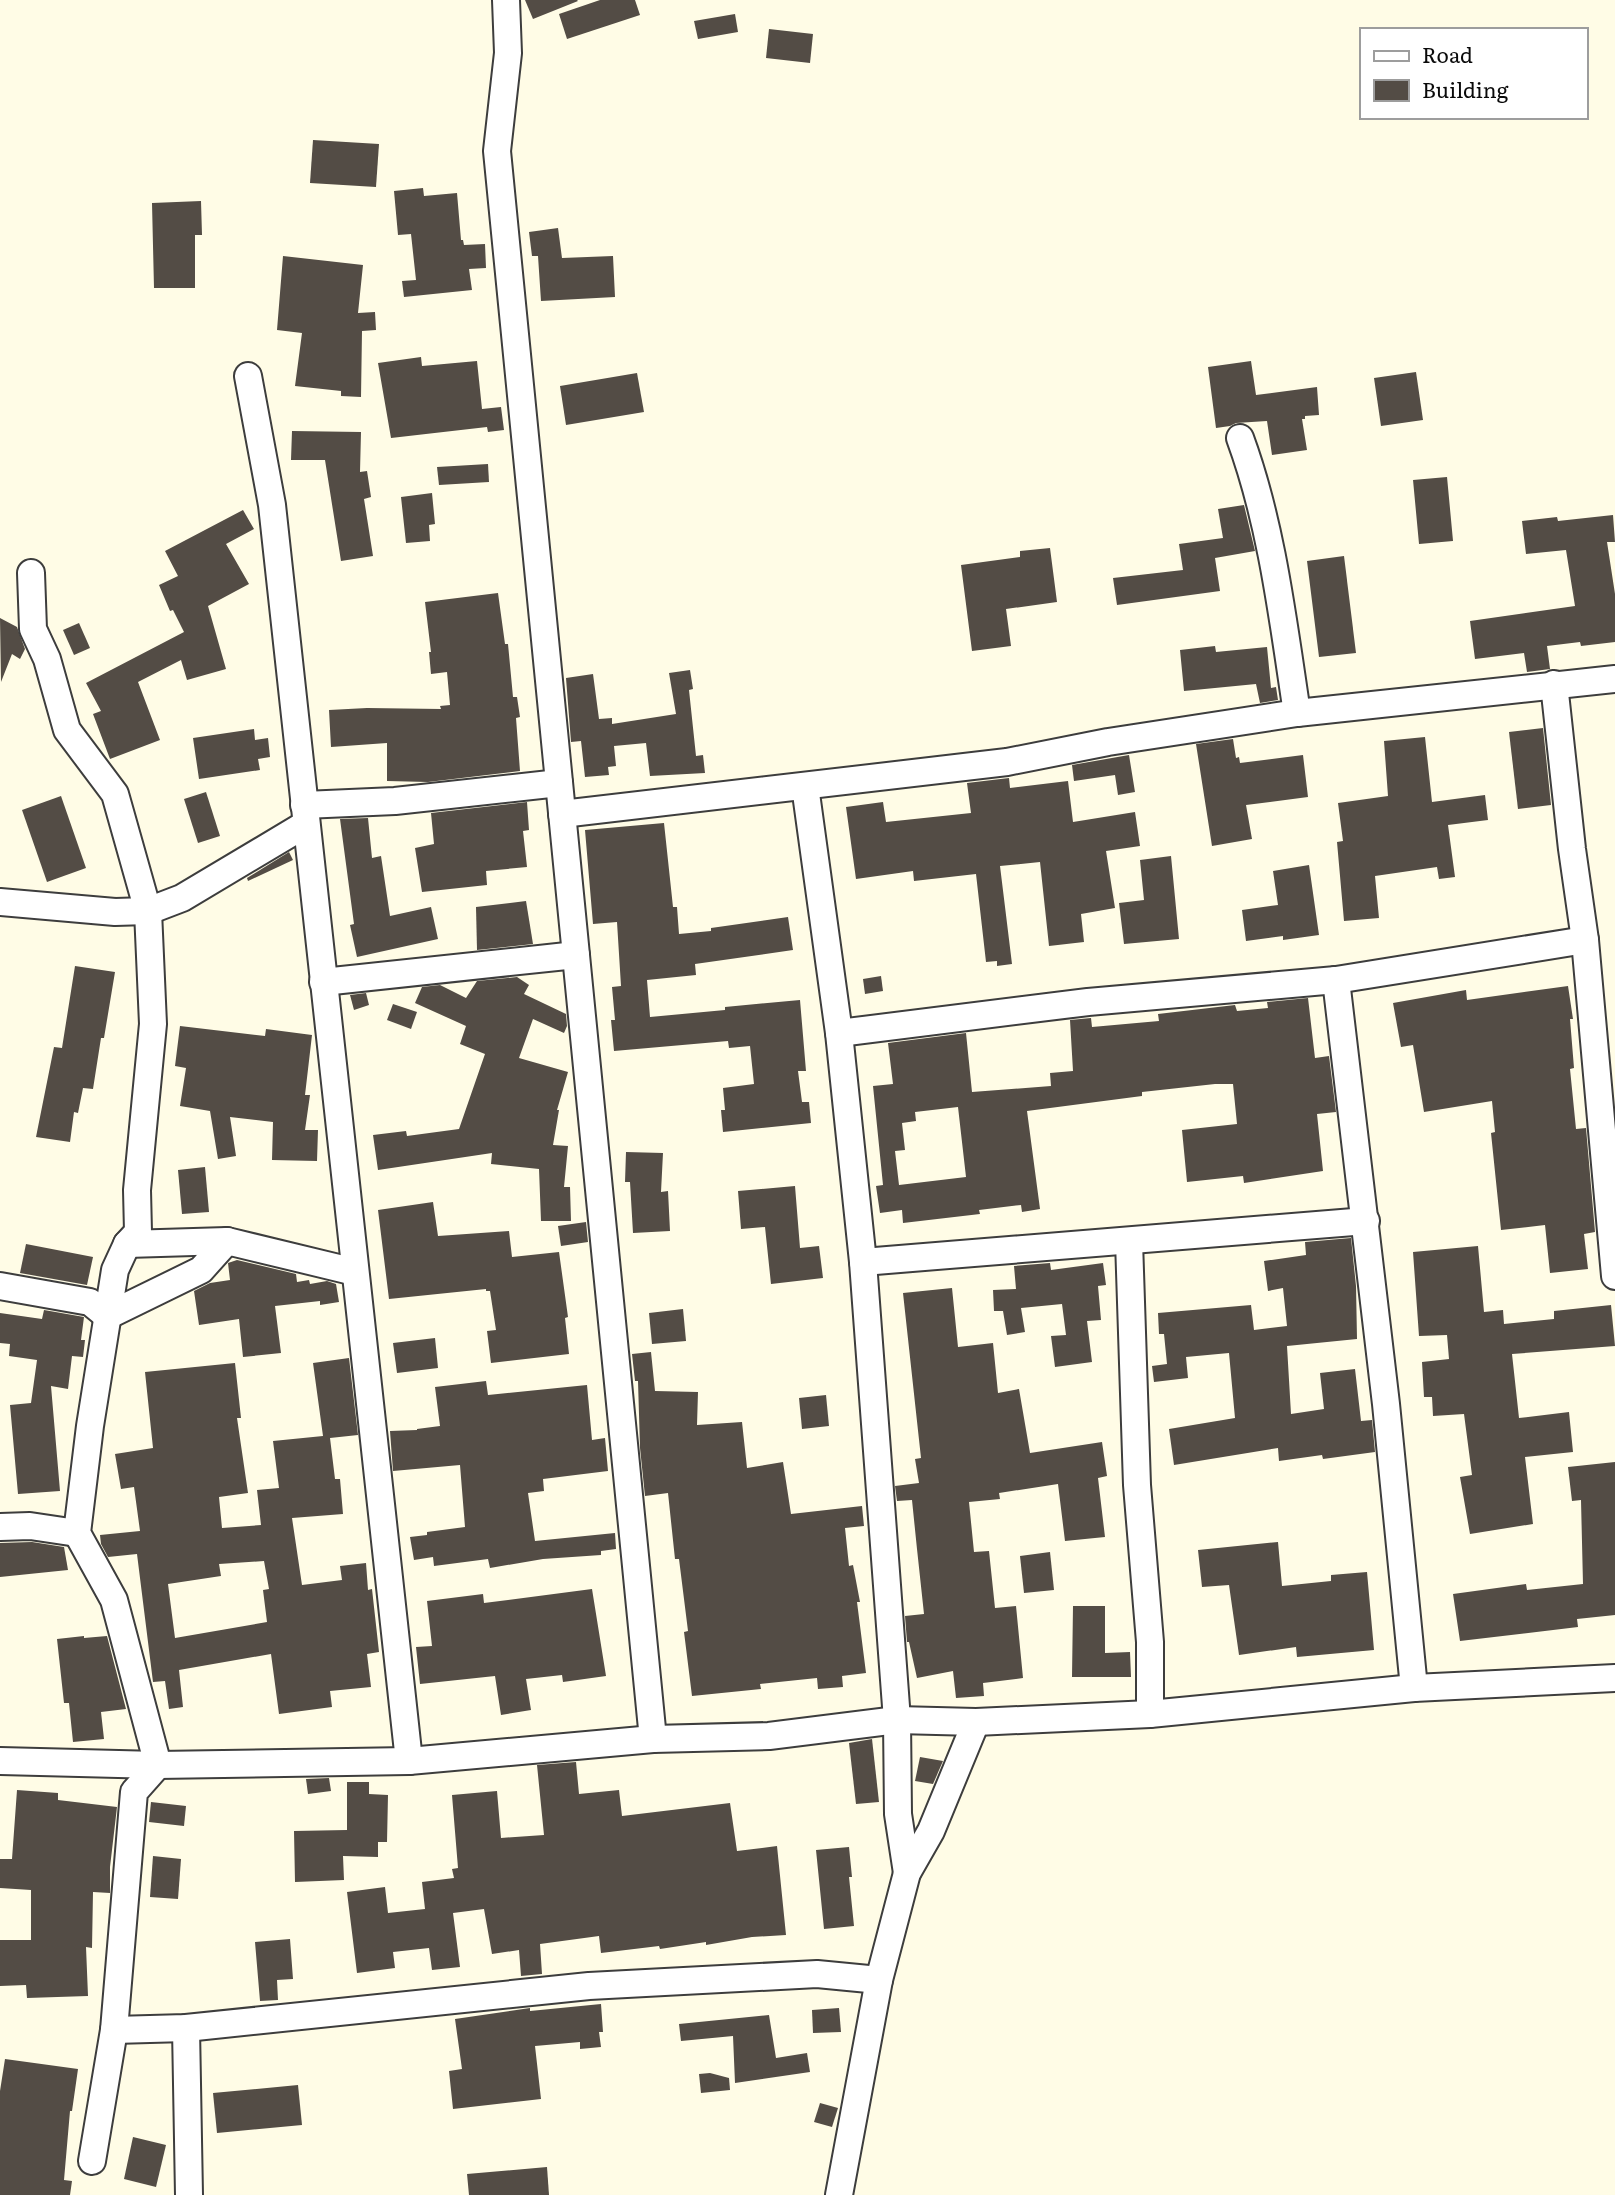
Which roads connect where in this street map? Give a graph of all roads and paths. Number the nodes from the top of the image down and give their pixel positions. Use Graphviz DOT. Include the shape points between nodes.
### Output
graph roads {
  1 [pos="506,0"];
  2 [pos="248,376"];
  3 [pos="1240,438"];
  4 [pos="31,573"];
  5 [pos="1615,679"];
  6 [pos="1554,684"];
  7 [pos="1297,713"];
  8 [pos="559,783"];
  9 [pos="805,786"];
  10 [pos="562,814"];
  11 [pos="305,815"];
  12 [pos="0,902"];
  13 [pos="148,911"];
  14 [pos="1586,940"];
  15 [pos="576,955"];
  16 [pos="1336,980"];
  17 [pos="324,982"];
  18 [pos="839,1033"];
  19 [pos="1366,1221"];
  20 [pos="228,1241"];
  21 [pos="1129,1241"];
  22 [pos="127,1244"];
  23 [pos="863,1262"];
  24 [pos="355,1272"];
  25 [pos="1615,1276"];
  26 [pos="0,1286"];
  27 [pos="107,1316"];
  28 [pos="0,1527"];
  29 [pos="77,1533"];
  30 [pos="1615,1678"];
  31 [pos="1414,1688"];
  32 [pos="1150,1714"];
  33 [pos="897,1720"];
  34 [pos="976,1722"];
  35 [pos="653,1739"];
  36 [pos="0,1761"];
  37 [pos="409,1761"];
  38 [pos="158,1765"];
  39 [pos="907,1874"];
  40 [pos="879,1980"];
  41 [pos="186,2028"];
  42 [pos="114,2030"];
  43 [pos="92,2161"];
  44 [pos="189,2195"];
  45 [pos="839,2195"];
  1 -- 8 [label="street" via="508,54 497,151"];
  2 -- 11 [label="street" via="272,505"];
  3 -- 7 [label="street" via="1256,482"];
  4 -- 13 [label="street" via="33,629 47,659 67,730 115,794"];
  5 -- 6 [label="street"];
  6 -- 7 [label="street"];
  6 -- 14 [label="street"];
  7 -- 9 [label="street" via="1108,741 1007,762"];
  8 -- 10 [label="street"];
  8 -- 11 [label="street"];
  9 -- 10 [label="street"];
  9 -- 18 [label="street"];
  10 -- 15 [label="street"];
  11 -- 13 [label="street" via="182,898"];
  11 -- 17 [label="street"];
  12 -- 13 [label="street"];
  13 -- 22 [label="street" via="153,1024 137,1190 138,1232"];
  14 -- 16 [label="street"];
  14 -- 25 [label="street"];
  15 -- 17 [label="street"];
  15 -- 35 [label="street"];
  16 -- 18 [label="street" via="1087,1002"];
  16 -- 19 [label="street"];
  17 -- 24 [label="street"];
  18 -- 23 [label="street"];
  19 -- 21 [label="street"];
  19 -- 31 [label="street"];
  20 -- 22 [label="street"];
  20 -- 24 [label="street"];
  20 -- 27 [label="street" via="201,1270"];
  21 -- 23 [label="street"];
  21 -- 32 [label="street"];
  22 -- 27 [label="street" via="116,1270"];
  23 -- 33 [label="street"];
  24 -- 37 [label="street"];
  26 -- 27 [label="street" via="90,1302"];
  27 -- 29 [label="street"];
  28 -- 29 [label="street"];
  29 -- 38 [label="street" via="114,1600"];
  30 -- 31 [label="street"];
  31 -- 32 [label="street"];
  32 -- 34 [label="street"];
  33 -- 34 [label="street"];
  33 -- 35 [label="street" via="769,1736"];
  33 -- 39 [label="street" via="898,1814"];
  34 -- 39 [label="street" via="932,1831"];
  35 -- 37 [label="street"];
  36 -- 38 [label="street"];
  37 -- 38 [label="street"];
  38 -- 42 [label="street" via="134,1792"];
  39 -- 40 [label="street"];
  40 -- 41 [label="street" via="817,1974 589,1986"];
  40 -- 45 [label="street"];
  41 -- 42 [label="street"];
  41 -- 44 [label="street"];
  42 -- 43 [label="street"];
}
